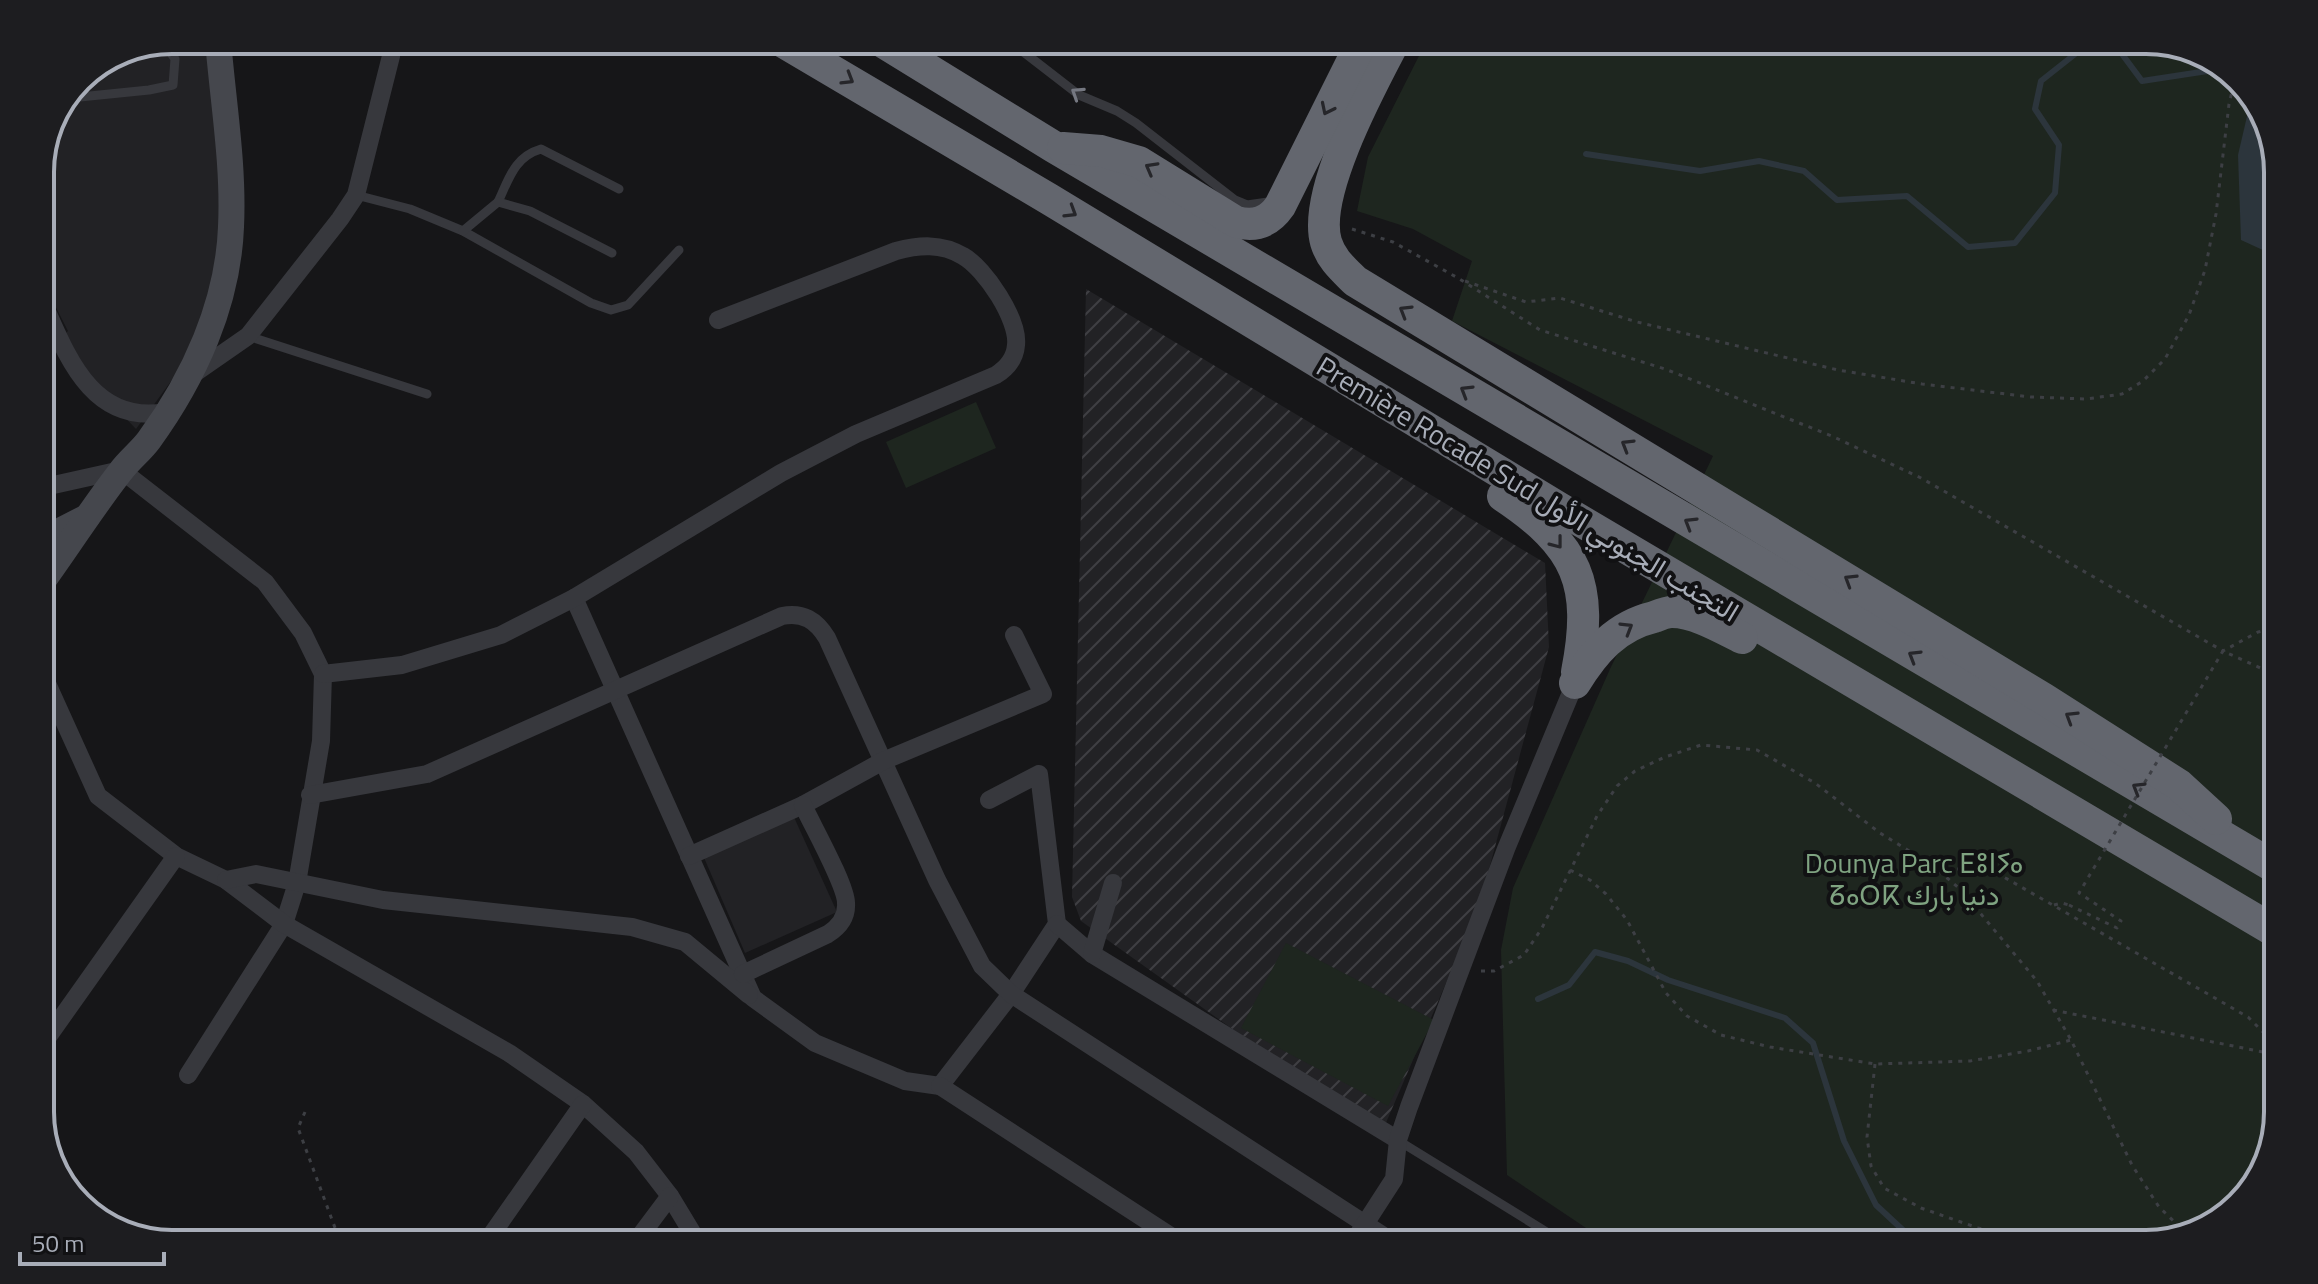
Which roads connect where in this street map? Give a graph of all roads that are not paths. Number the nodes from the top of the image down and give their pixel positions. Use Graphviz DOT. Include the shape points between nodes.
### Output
graph roads {
  1 [pos="172,54"];
  2 [pos="219,54"];
  3 [pos="804,54"];
  4 [pos="903,54"];
  5 [pos="1026,54"];
  6 [pos="1356,54"];
  7 [pos="1388,54"];
  8 [pos="391,56"];
  9 [pos="81,97"];
  10 [pos="1054,147"];
  11 [pos="619,189"];
  12 [pos="1286,194"];
  13 [pos="356,195"];
  14 [pos="498,202"];
  15 [pos="463,231"];
  16 [pos="679,250"];
  17 [pos="612,253"];
  18 [pos="1148,261"];
  19 [pos="718,320"];
  20 [pos="54,326"];
  21 [pos="248,336"];
  22 [pos="187,379"];
  23 [pos="427,394"];
  24 [pos="166,412"];
  25 [pos="121,470"];
  26 [pos="54,485"];
  27 [pos="90,516"];
  28 [pos="54,534"];
  29 [pos="54,566"];
  30 [pos="574,598"];
  31 [pos="1014,635"];
  32 [pos="323,674"];
  33 [pos="1575,683"];
  34 [pos="617,691"];
  35 [pos="54,699"];
  36 [pos="883,761"];
  37 [pos="310,795"];
  38 [pos="989,800"];
  39 [pos="803,805"];
  40 [pos="2242,849"];
  41 [pos="176,856"];
  42 [pos="689,856"];
  43 [pos="2264,861"];
  44 [pos="226,880"];
  45 [pos="297,883"];
  46 [pos="1113,883"];
  47 [pos="284,924"];
  48 [pos="1057,924"];
  49 [pos="2264,925"];
  50 [pos="2264,925"];
  51 [pos="1092,954"];
  52 [pos="743,974"];
  53 [pos="1011,994"];
  54 [pos="753,998"];
  55 [pos="54,1021"];
  56 [pos="188,1075"];
  57 [pos="940,1086"];
  58 [pos="583,1104"];
  59 [pos="1398,1140"];
  60 [pos="670,1196"];
  61 [pos="1365,1225"];
  62 [pos="495,1230"];
  63 [pos="644,1230"];
  64 [pos="691,1230"];
  65 [pos="1161,1230"];
  66 [pos="1362,1230"];
  67 [pos="1373,1230"];
  68 [pos="1543,1230"];
  1 -- 9 [label="lane" via="173,85"];
  2 -- 22 [label="main road" via="231,230 218,304"];
  3 -- 18 [label="highway, Première Rocade Sud التجنب الجنوبي الأول, one-way"];
  4 -- 10 [label="highway, Première Rocade Sud التجنب الجنوبي الأول"];
  12 -- 5 [label="lane, one-way" via="1259,205 1235,200 1136,123 1079,95"];
  6 -- 12 [label="highway, one-way"];
  40 -- 7 [label="highway, one-way" via="2179,785 1355,281 1334,260 1324,220 1336,167"];
  8 -- 13 [label="street"];
  12 -- 10 [label="highway, one-way" via="1269,219 1244,224 1139,162 1101,151"];
  40 -- 10 [label="highway, Première Rocade Sud التجنب الجنوبي الأول, one-way"];
  11 -- 14 [label="lane" via="541,149 525,154 514,167"];
  13 -- 15 [label="lane"];
  13 -- 21 [label="street"];
  14 -- 15 [label="lane"];
  14 -- 17 [label="lane" via="530,211"];
  15 -- 16 [label="lane" via="611,310 628,305"];
  18 -- 33 [label="highway, one-way" via="1523,509 1559,541 1582,589 1585,631"];
  18 -- 49 [label="highway, Première Rocade Sud التجنب الجنوبي الأول"];
  19 -- 30 [label="street" via="896,251 931,246 964,256 978,267 1006,311 1016,348 996,375 856,434 793,467"];
  20 -- 24 [label="street" via="75,372 106,402 152,415"];
  21 -- 22 [label="street"];
  21 -- 23 [label="lane"];
  22 -- 24 [label="main road"];
  24 -- 25 [label="main road"];
  25 -- 26 [label="street"];
  25 -- 27 [label="main road"];
  25 -- 32 [label="street" via="265,582 303,633"];
  27 -- 28 [label="main road"];
  27 -- 29 [label="main road"];
  30 -- 32 [label="street" via="501,635 402,665"];
  30 -- 34 [label="street"];
  31 -- 36 [label="street" via="1043,694"];
  32 -- 37 [label="street" via="321,741"];
  33 -- 50 [label="highway, one-way" via="1610,638 1640,620 1672,612 1698,617"];
  33 -- 59 [label="street" via="1506,849"];
  34 -- 36 [label="street" via="782,616 804,616 827,638"];
  34 -- 37 [label="street" via="427,774"];
  34 -- 42 [label="street"];
  35 -- 41 [label="street" via="98,796"];
  36 -- 39 [label="street"];
  36 -- 53 [label="street" via="982,966"];
  37 -- 45 [label="street"];
  38 -- 48 [label="street" via="1039,774"];
  39 -- 42 [label="street"];
  39 -- 52 [label="street" via="843,889 845,915 828,934"];
  40 -- 43 [label="highway, Première Rocade Sud التجنب الجنوبي الأول"];
  41 -- 44 [label="street"];
  41 -- 55 [label="street"];
  42 -- 52 [label="street"];
  44 -- 45 [label="street" via="256,874"];
  44 -- 47 [label="street"];
  45 -- 47 [label="street"];
  45 -- 54 [label="street" via="383,900 632,927 685,942"];
  46 -- 51 [label="street"];
  47 -- 56 [label="street"];
  47 -- 58 [label="street" via="509,1053"];
  48 -- 51 [label="street"];
  48 -- 53 [label="street"];
  51 -- 59 [label="street"];
  52 -- 54 [label="street"];
  53 -- 57 [label="street"];
  53 -- 61 [label="street"];
  54 -- 57 [label="street" via="815,1043 905,1081"];
  57 -- 65 [label="street"];
  58 -- 60 [label="street" via="636,1152"];
  58 -- 62 [label="street"];
  59 -- 61 [label="street" via="1394,1179"];
  59 -- 68 [label="lane"];
  60 -- 63 [label="street"];
  60 -- 64 [label="street"];
  61 -- 66 [label="street"];
  61 -- 67 [label="street"];
}
